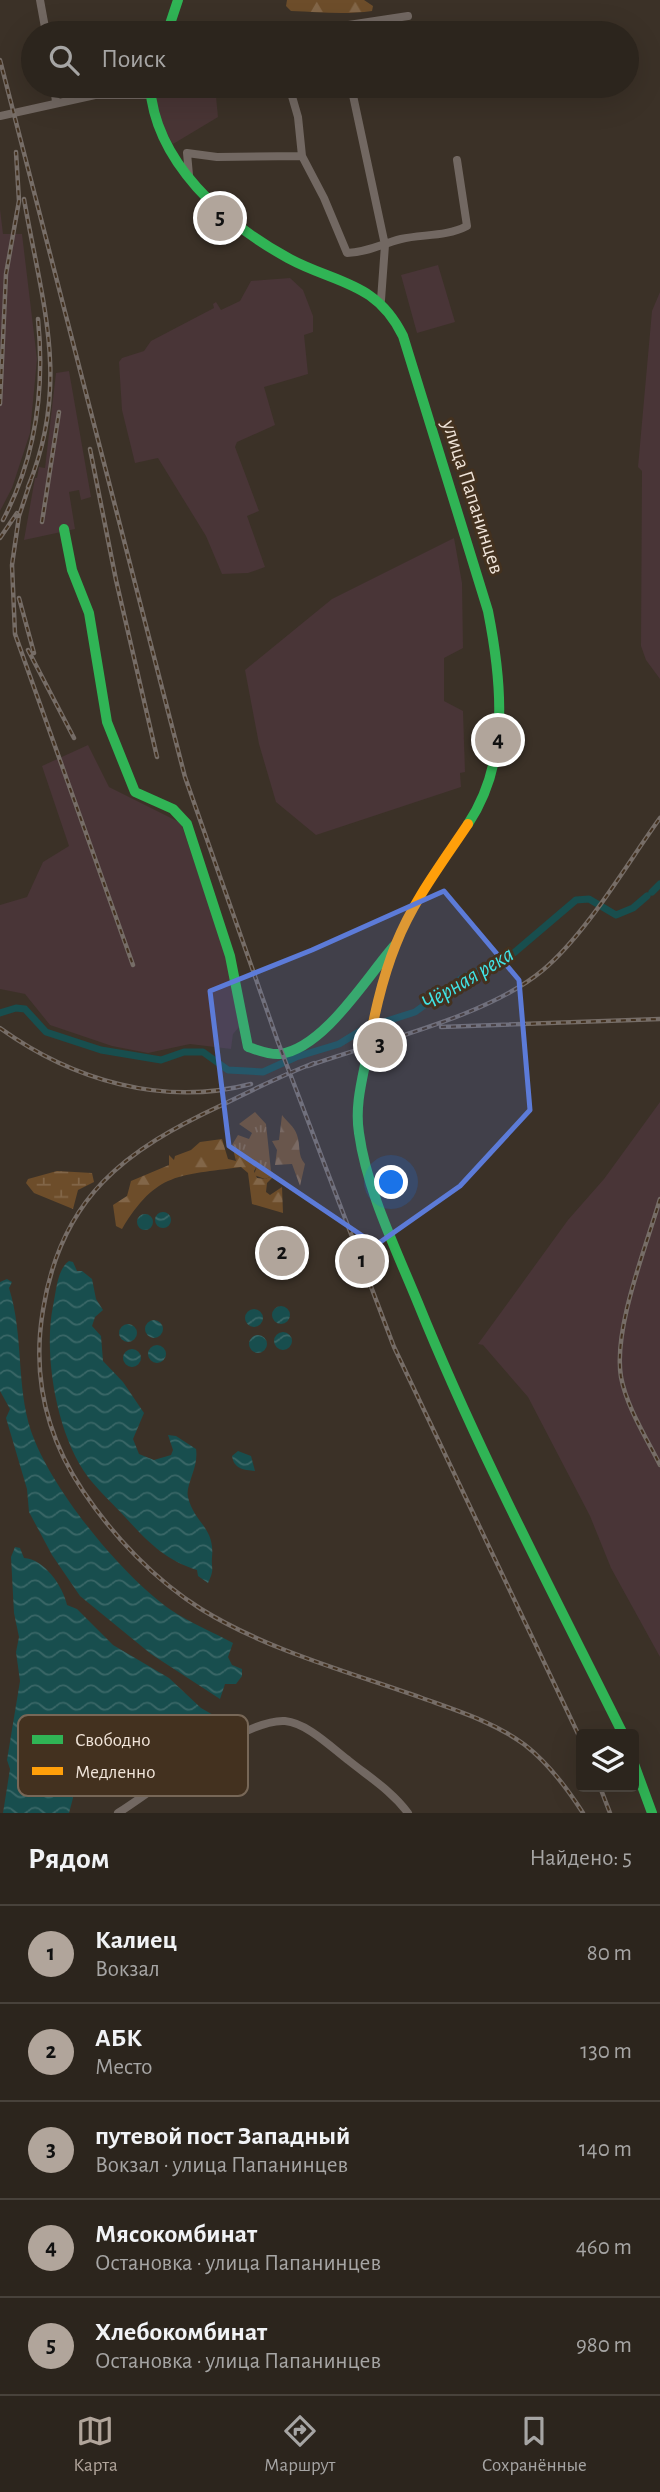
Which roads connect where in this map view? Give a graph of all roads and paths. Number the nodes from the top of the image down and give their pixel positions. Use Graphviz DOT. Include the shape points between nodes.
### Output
graph roads {
  1 [pos="40,0"];
  2 [pos="178,0"];
  3 [pos="408,16"];
  4 [pos="44,21"];
  5 [pos="171,21"];
  6 [pos="384,21"];
  7 [pos="56,98"];
  8 [pos="78,98"];
  9 [pos="149,98"];
  10 [pos="292,98"];
  11 [pos="354,98"];
  12 [pos="56,102"];
  13 [pos="0,116"];
  14 [pos="302,156"];
  15 [pos="457,160"];
  16 [pos="189,175"];
  17 [pos="385,245"];
  18 [pos="381,300"];
  19 [pos="64,529"];
  20 [pos="396,944"];
  21 [pos="248,1728"];
  22 [pos="620,1729"];
  23 [pos="639,1778"];
  24 [pos="144,1796"];
  25 [pos="118,1813"];
  26 [pos="408,1813"];
  27 [pos="652,1813"];
  1 -- 4 [label="street"];
  2 -- 5 [label="main road"];
  3 -- 6 [label="street"];
  7 -- 12 [label="street"];
  8 -- 12 [label="street"];
  9 -- 16 [label="main road" via="158,131"];
  10 -- 14 [label="street"];
  11 -- 17 [label="street"];
  12 -- 13 [label="street"];
  14 -- 16 [label="street" via="187,153"];
  14 -- 17 [label="street" via="347,254"];
  15 -- 17 [label="street" via="467,226"];
  16 -- 18 [label="main road" via="222,211 266,245"];
  17 -- 18 [label="street"];
  18 -- 20 [label="main road, улица Папанинцев" via="403,336 478,574 494,634 498,672 497,752 480,806 419,897"];
  19 -- 20 [label="main road" via="72,570 89,613 107,722 135,792 173,809 187,824 230,956 248,1047 287,1053 321,1031"];
  20 -- 22 [label="main road, улица Папанинцев" via="376,1008 357,1112 367,1168 470,1430"];
  21 -- 26 [label="street" via="286,1721 302,1726 398,1800"];
  23 -- 27 [label="main road"];
  24 -- 25 [label="street"];
}
